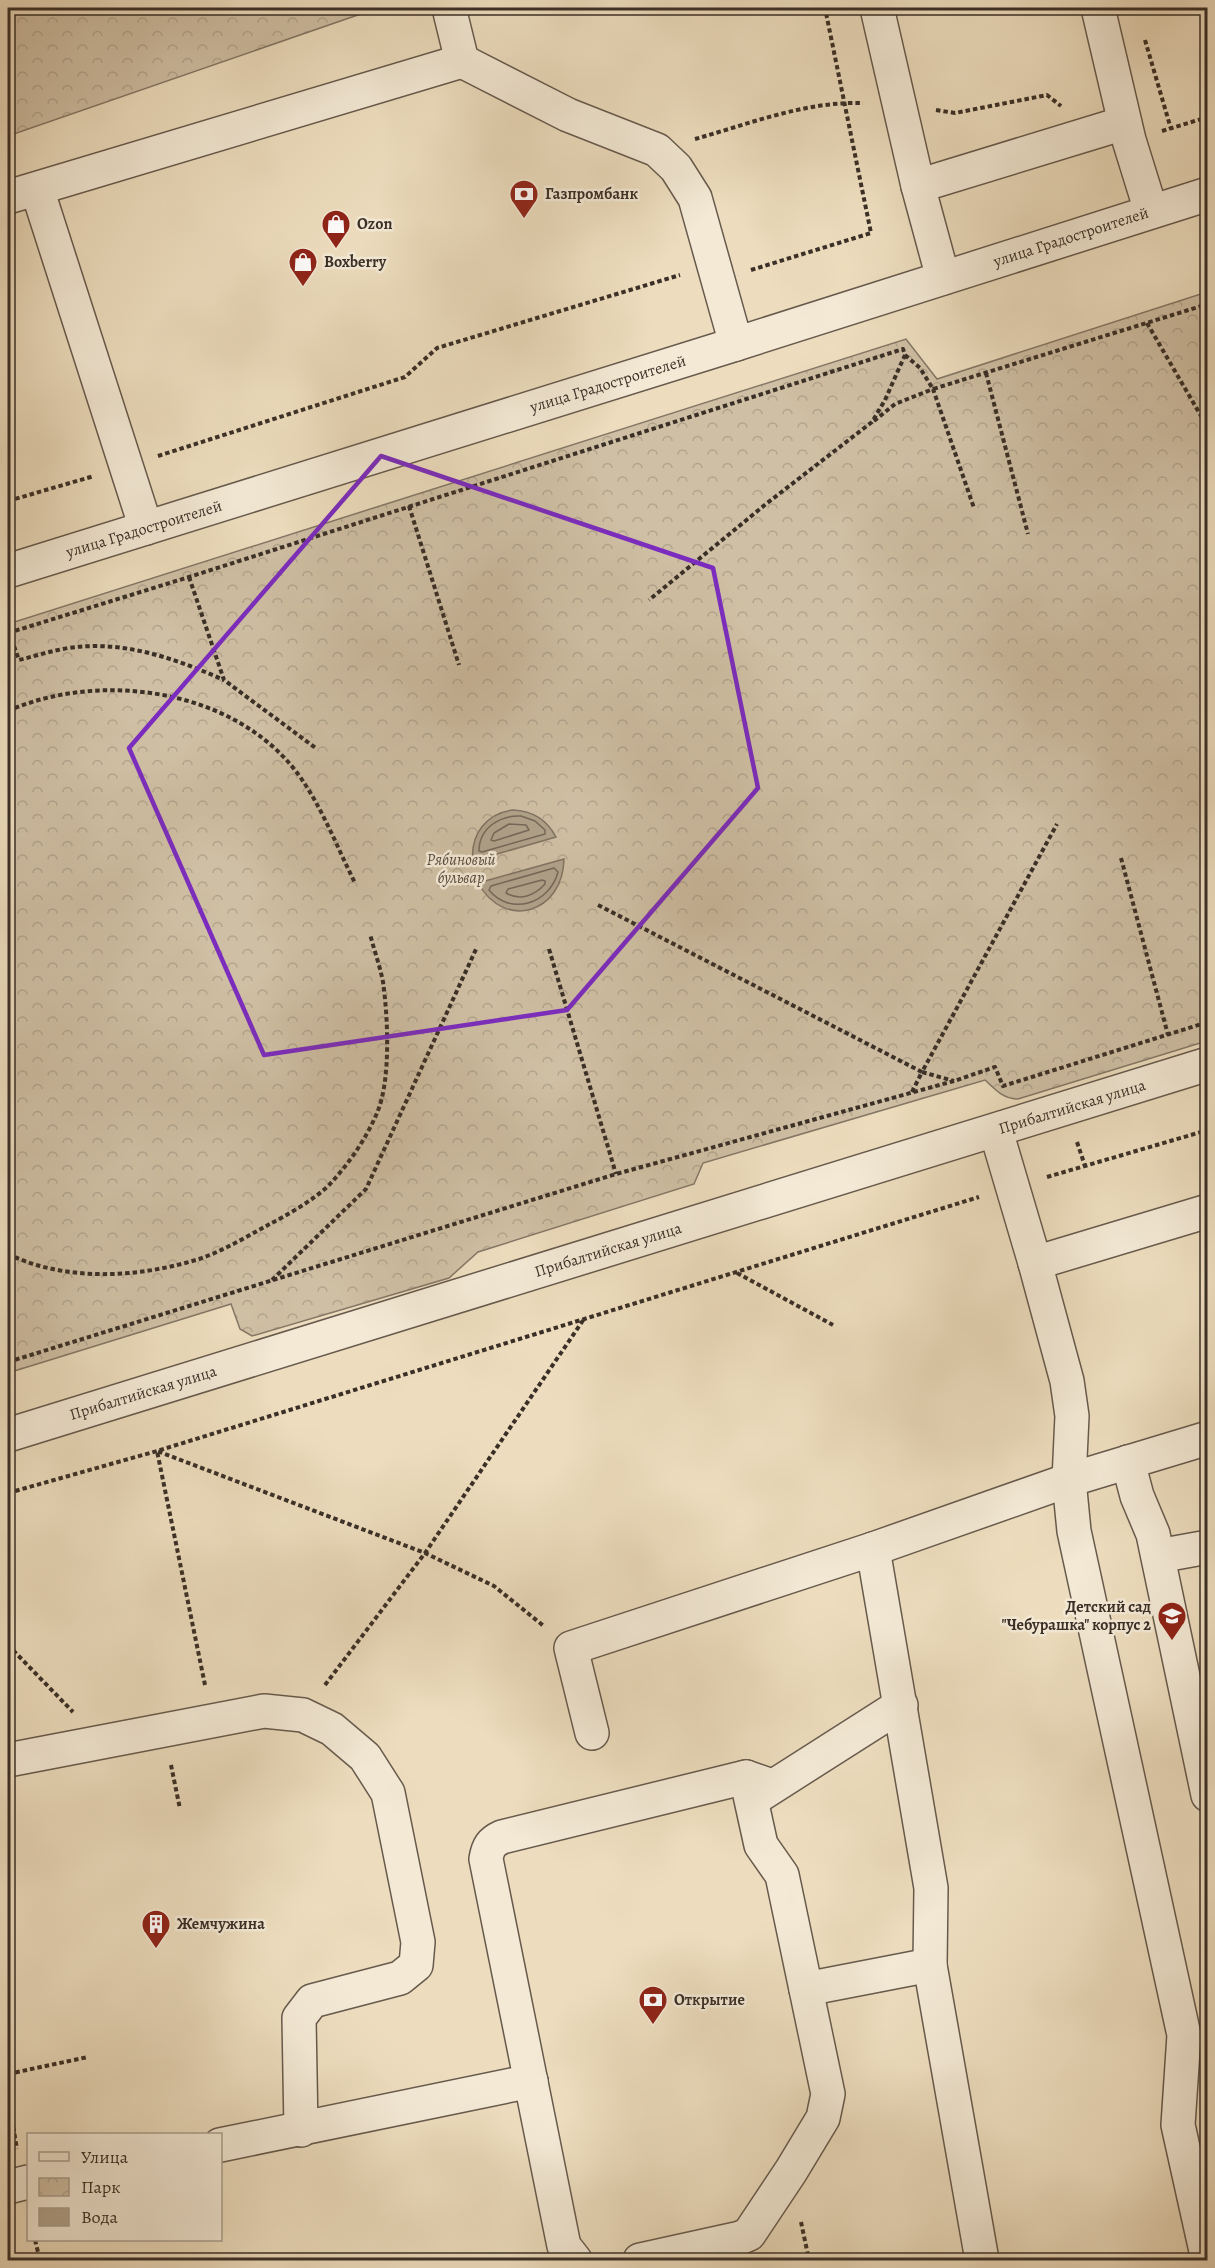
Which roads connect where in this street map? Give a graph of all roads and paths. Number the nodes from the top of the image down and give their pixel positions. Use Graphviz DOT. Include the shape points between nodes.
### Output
graph roads {
  1 [pos="449,8"];
  2 [pos="825,8"];
  3 [pos="877,8"];
  4 [pos="1098,8"];
  5 [pos="1142,30"];
  6 [pos="462,61"];
  7 [pos="1124,123"];
  8 [pos="1171,129"];
  9 [pos="918,186"];
  10 [pos="22,193"];
  11 [pos="1208,194"];
  12 [pos="1151,212"];
  13 [pos="715,272"];
  14 [pos="943,278"];
  15 [pos="1208,304"];
  16 [pos="1147,323"];
  17 [pos="736,344"];
  18 [pos="905,355"];
  19 [pos="986,373"];
  20 [pos="933,389"];
  21 [pos="872,422"];
  22 [pos="1208,428"];
  23 [pos="125,467"];
  24 [pos="8,501"];
  25 [pos="409,506"];
  26 [pos="974,508"];
  27 [pos="146,528"];
  28 [pos="1028,534"];
  29 [pos="8,571"];
  30 [pos="189,577"];
  31 [pos="649,600"];
  32 [pos="8,633"];
  33 [pos="459,665"];
  34 [pos="224,680"];
  35 [pos="8,711"];
  36 [pos="317,749"];
  37 [pos="1057,824"];
  38 [pos="1121,858"];
  39 [pos="355,883"];
  40 [pos="598,905"];
  41 [pos="370,934"];
  42 [pos="477,947"];
  43 [pos="549,949"];
  44 [pos="1208,1022"];
  45 [pos="1168,1035"];
  46 [pos="1208,1064"];
  47 [pos="922,1072"];
  48 [pos="954,1081"];
  49 [pos="912,1092"];
  50 [pos="1208,1130"];
  51 [pos="996,1131"];
  52 [pos="616,1174"];
  53 [pos="1012,1187"];
  54 [pos="1208,1211"];
  55 [pos="8,1254"];
  56 [pos="1035,1263"];
  57 [pos="736,1272"];
  58 [pos="272,1280"];
  59 [pos="584,1319"];
  60 [pos="833,1325"];
  61 [pos="8,1362"];
  62 [pos="8,1435"];
  63 [pos="1208,1438"];
  64 [pos="157,1451"];
  65 [pos="1128,1462"];
  66 [pos="1069,1480"];
  67 [pos="8,1493"];
  68 [pos="1208,1547"];
  69 [pos="873,1549"];
  70 [pos="424,1553"];
  71 [pos="1158,1556"];
  72 [pos="8,1645"];
  73 [pos="571,1648"];
  74 [pos="901,1705"];
  75 [pos="303,1715"];
  76 [pos="213,1721"];
  77 [pos="164,1731"];
  78 [pos="592,1733"];
  79 [pos="103,1742"];
  80 [pos="8,1760"];
  81 [pos="756,1788"];
  82 [pos="1208,1795"];
  83 [pos="180,1809"];
  84 [pos="930,1965"];
  85 [pos="807,1989"];
  86 [pos="87,2058"];
  87 [pos="1195,2070"];
  88 [pos="8,2074"];
  89 [pos="531,2081"];
  90 [pos="301,2130"];
  91 [pos="222,2145"];
  92 [pos="27,2182"];
  93 [pos="8,2187"];
  94 [pos="35,2241"];
  95 [pos="1207,2258"];
  96 [pos="40,2260"];
  97 [pos="575,2260"];
  98 [pos="640,2260"];
  99 [pos="982,2260"];
  100 [pos="1190,2260"];
  1 -- 6 [label="street"];
  2 -- 13 [label="path" via="871,233 749,271"];
  3 -- 9 [label="street"];
  4 -- 7 [label="street"];
  5 -- 8 [label="path"];
  6 -- 10 [label="street"];
  6 -- 13 [label="street" via="568,115 657,150 676,168 695,198"];
  7 -- 9 [label="street"];
  7 -- 12 [label="street"];
  9 -- 14 [label="street"];
  10 -- 23 [label="street"];
  11 -- 12 [label="street, улица Градостроителей"];
  12 -- 14 [label="street, улица Градостроителей"];
  13 -- 17 [label="street"];
  13 -- 23 [label="path" via="679,275 437,348 405,377"];
  14 -- 17 [label="street, улица Градостроителей"];
  15 -- 16 [label="path"];
  16 -- 19 [label="path"];
  16 -- 22 [label="path"];
  17 -- 27 [label="street, улица Градостроителей"];
  18 -- 20 [label="path" via="920,368"];
  18 -- 21 [label="path"];
  18 -- 25 [label="path" via="903,349"];
  19 -- 20 [label="path"];
  19 -- 28 [label="path"];
  20 -- 21 [label="path" via="895,404"];
  20 -- 26 [label="path"];
  21 -- 31 [label="path"];
  23 -- 24 [label="path"];
  23 -- 27 [label="street"];
  25 -- 30 [label="path"];
  25 -- 33 [label="path"];
  27 -- 29 [label="street, улица Градостроителей"];
  30 -- 32 [label="path"];
  30 -- 34 [label="path"];
  32 -- 34 [label="path" via="19,660 68,648 102,646 179,660"];
  34 -- 36 [label="path"];
  35 -- 39 [label="path" via="56,697 96,691 174,696 212,709 254,730 298,774"];
  37 -- 47 [label="path"];
  38 -- 45 [label="path"];
  40 -- 47 [label="path"];
  41 -- 55 [label="path" via="383,982 385,1079 377,1112 356,1150 328,1186 244,1239 200,1258 157,1269 114,1274 71,1272 23,1262"];
  42 -- 58 [label="path" via="366,1189"];
  43 -- 52 [label="path"];
  44 -- 45 [label="path"];
  45 -- 48 [label="path" via="1003,1086 995,1067"];
  46 -- 51 [label="street, Прибалтийская улица"];
  47 -- 48 [label="path"];
  47 -- 49 [label="path"];
  48 -- 49 [label="path"];
  49 -- 52 [label="path"];
  50 -- 53 [label="path"];
  51 -- 53 [label="street"];
  51 -- 62 [label="street, Прибалтийская улица"];
  52 -- 58 [label="path"];
  53 -- 56 [label="street"];
  53 -- 57 [label="path"];
  54 -- 56 [label="street"];
  56 -- 66 [label="street" via="1067,1381 1072,1416"];
  57 -- 59 [label="path"];
  57 -- 60 [label="path"];
  58 -- 61 [label="path"];
  59 -- 64 [label="path"];
  59 -- 70 [label="path"];
  63 -- 65 [label="street"];
  64 -- 67 [label="path"];
  64 -- 70 [label="path"];
  64 -- 76 [label="path"];
  65 -- 66 [label="street"];
  65 -- 71 [label="street"];
  66 -- 69 [label="street"];
  66 -- 87 [label="street" via="1074,1531 1184,2035"];
  68 -- 71 [label="street"];
  69 -- 73 [label="street"];
  69 -- 74 [label="street"];
  70 -- 73 [label="path" via="494,1586"];
  70 -- 75 [label="path"];
  71 -- 82 [label="street"];
  72 -- 79 [label="path"];
  73 -- 78 [label="street"];
  74 -- 81 [label="street"];
  74 -- 84 [label="street" via="932,1888"];
  75 -- 76 [label="street" via="264,1711"];
  75 -- 90 [label="street" via="332,1730 365,1757 388,1793 418,1942 416,1965 400,1978 312,2001 299,2018"];
  76 -- 77 [label="street"];
  77 -- 79 [label="street"];
  77 -- 83 [label="path"];
  79 -- 80 [label="street"];
  81 -- 85 [label="street" via="761,1845 782,1875"];
  81 -- 89 [label="street" via="494,1841 486,1859"];
  84 -- 85 [label="street"];
  84 -- 99 [label="street"];
  85 -- 98 [label="street" via="828,2094 823,2118 791,2172 749,2234"];
  86 -- 88 [label="path"];
  87 -- 95 [label="street" via="1178,2125"];
  89 -- 90 [label="street"];
  89 -- 97 [label="street" via="564,2246"];
  90 -- 91 [label="street"];
  92 -- 93 [label="street"];
  94 -- 96 [label="path"];
  95 -- 100 [label="street"];
}
